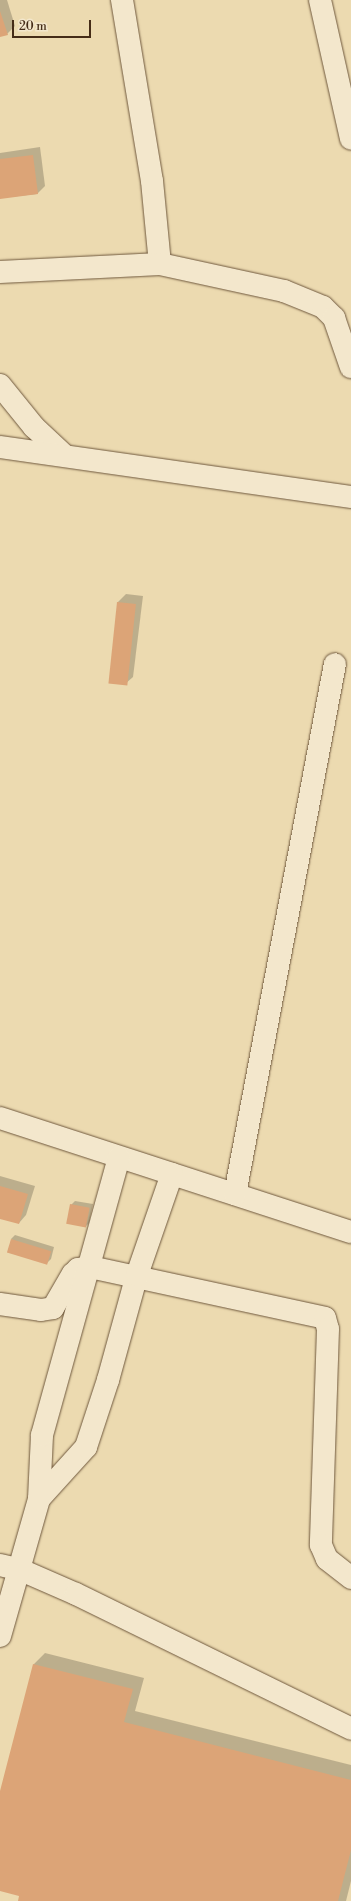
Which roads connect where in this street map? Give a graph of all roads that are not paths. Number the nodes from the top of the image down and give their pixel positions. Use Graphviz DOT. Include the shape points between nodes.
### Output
graph roads {
  1 [pos="122,0"];
  2 [pos="320,0"];
  3 [pos="351,139"];
  4 [pos="160,264"];
  5 [pos="0,272"];
  6 [pos="351,367"];
  7 [pos="0,385"];
  8 [pos="0,447"];
  9 [pos="64,456"];
  10 [pos="351,497"];
  11 [pos="335,664"];
  12 [pos="0,1118"];
  13 [pos="119,1157"];
  14 [pos="172,1174"];
  15 [pos="235,1194"];
  16 [pos="351,1232"];
  17 [pos="90,1267"];
  18 [pos="137,1275"];
  19 [pos="0,1304"];
  20 [pos="39,1499"];
  21 [pos="0,1565"];
  22 [pos="21,1570"];
  23 [pos="351,1578"];
  24 [pos="0,1636"];
  25 [pos="351,1729"];
  1 -- 4 [label="street" via="152,181"];
  2 -- 3 [label="street"];
  4 -- 5 [label="street"];
  4 -- 6 [label="street" via="284,291 323,307 334,318"];
  7 -- 9 [label="street" via="34,427"];
  8 -- 9 [label="street"];
  9 -- 10 [label="street"];
  11 -- 15 [label="street"];
  12 -- 13 [label="street"];
  13 -- 14 [label="street"];
  13 -- 17 [label="street"];
  14 -- 15 [label="street"];
  14 -- 18 [label="street"];
  15 -- 16 [label="street"];
  17 -- 18 [label="street"];
  17 -- 19 [label="street" via="78,1269 72,1274 53,1308 41,1310"];
  17 -- 20 [label="street" via="42,1435"];
  18 -- 20 [label="street" via="108,1380 86,1447"];
  18 -- 23 [label="street" via="325,1318 328,1329 321,1545 327,1559"];
  20 -- 22 [label="street"];
  21 -- 22 [label="street"];
  22 -- 24 [label="street"];
  22 -- 25 [label="street" via="83,1597"];
}
